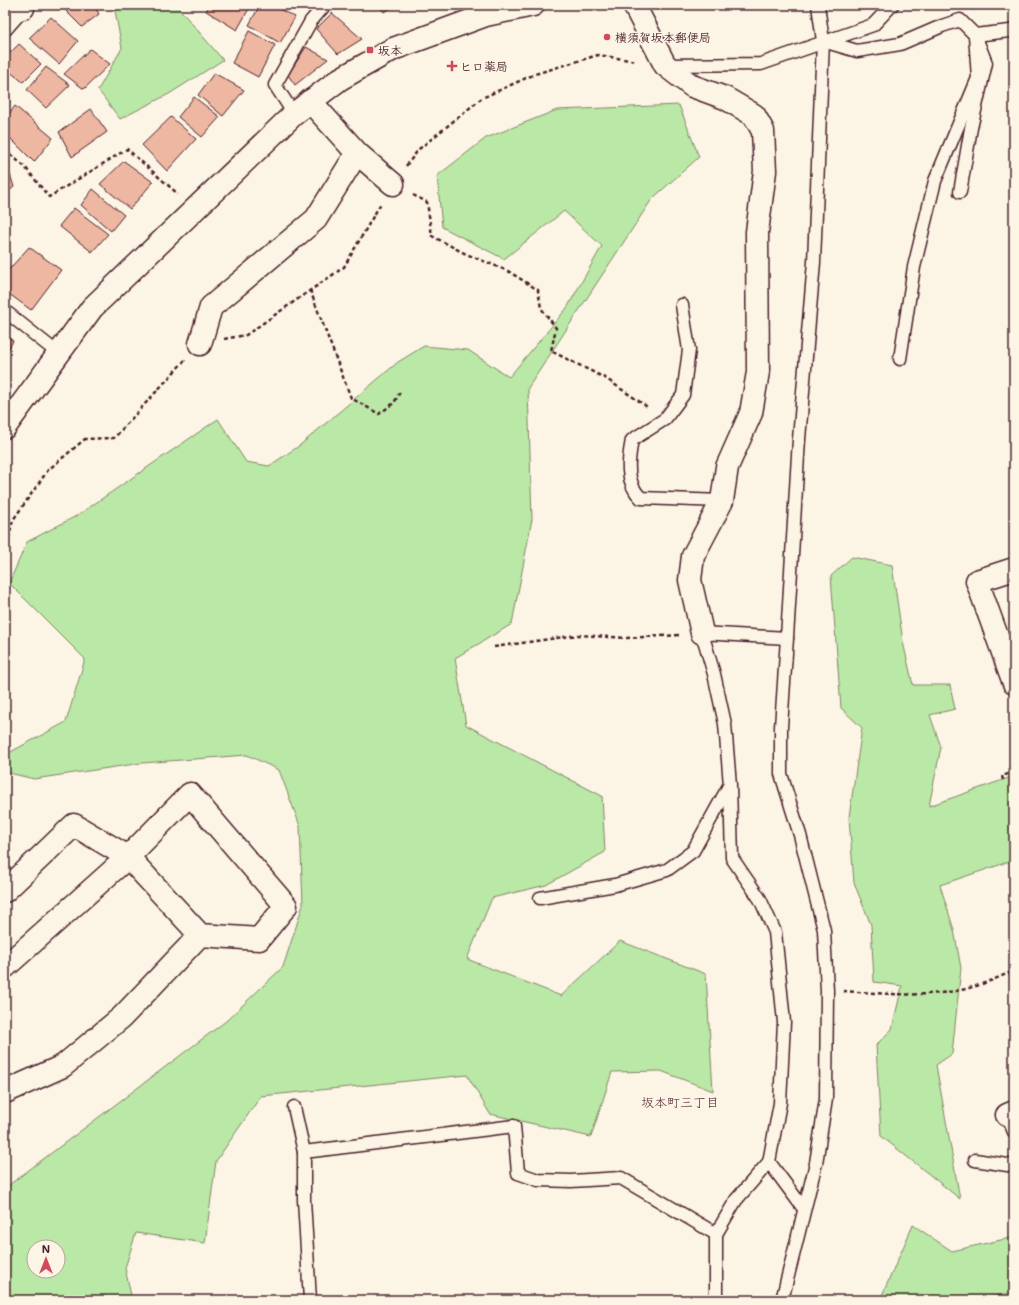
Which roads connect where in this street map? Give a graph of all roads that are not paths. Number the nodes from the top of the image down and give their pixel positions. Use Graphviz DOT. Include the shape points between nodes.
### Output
graph roads {
  1 [pos="325,5"];
  2 [pos="533,5"];
  3 [pos="634,5"];
  4 [pos="818,5"];
  5 [pos="892,5"];
  6 [pos="23,6"];
  7 [pos="485,10"];
  8 [pos="6,29"];
  9 [pos="1014,29"];
  10 [pos="975,35"];
  11 [pos="823,41"];
  12 [pos="665,65"];
  13 [pos="302,107"];
  14 [pos="357,154"];
  15 [pos="393,184"];
  16 [pos="960,192"];
  17 [pos="682,305"];
  18 [pos="5,311"];
  19 [pos="200,344"];
  20 [pos="59,354"];
  21 [pos="900,359"];
  22 [pos="5,427"];
  23 [pos="722,501"];
  24 [pos="1014,569"];
  25 [pos="702,633"];
  26 [pos="786,638"];
  27 [pos="1014,683"];
  28 [pos="730,785"];
  29 [pos="128,857"];
  30 [pos="5,891"];
  31 [pos="540,898"];
  32 [pos="200,935"];
  33 [pos="5,967"];
  34 [pos="5,1092"];
  35 [pos="294,1107"];
  36 [pos="304,1152"];
  37 [pos="975,1160"];
  38 [pos="769,1162"];
  39 [pos="1014,1166"];
  40 [pos="804,1209"];
  41 [pos="716,1234"];
  42 [pos="310,1300"];
  43 [pos="716,1300"];
  44 [pos="782,1300"];
  1 -- 13 [label="lane" via="311,21 275,85"];
  2 -- 7 [label="street"];
  3 -- 12 [label="street"];
  4 -- 11 [label="lane"];
  5 -- 11 [label="lane" via="873,26"];
  6 -- 8 [label="lane"];
  7 -- 13 [label="street" via="393,49 340,79"];
  9 -- 10 [label="lane"];
  10 -- 11 [label="lane" via="960,20 900,44 857,51"];
  10 -- 16 [label="lane" via="986,63"];
  10 -- 21 [label="lane" via="978,78 935,181 914,267"];
  11 -- 12 [label="lane" via="762,64"];
  11 -- 26 [label="lane" via="814,262"];
  12 -- 23 [label="street" via="692,86 725,98 754,115 763,131 765,171 757,232 758,372 750,413 727,467"];
  13 -- 14 [label="street"];
  13 -- 20 [label="street" via="92,308"];
  14 -- 15 [label="street"];
  14 -- 19 [label="street" via="316,219 212,308"];
  17 -- 23 [label="lane" via="689,350 683,395 665,419 632,440 628,462 634,490 641,498"];
  18 -- 20 [label="lane"];
  20 -- 22 [label="street"];
  23 -- 25 [label="street" via="692,556 690,580"];
  24 -- 27 [label="street" via="977,582"];
  25 -- 26 [label="lane"];
  25 -- 28 [label="lane" via="725,724"];
  26 -- 40 [label="lane" via="781,774 800,835 824,930 827,991 826,1099 816,1163"];
  28 -- 31 [label="lane" via="693,851 667,870 615,884"];
  28 -- 38 [label="lane" via="732,858 760,899 775,932 784,1022 780,1103"];
  29 -- 30 [label="street" via="74,825"];
  29 -- 32 [label="street"];
  29 -- 32 [label="street" via="190,794 286,906 259,939"];
  29 -- 33 [label="street"];
  32 -- 34 [label="street" via="122,1017 63,1066"];
  35 -- 36 [label="lane"];
  36 -- 41 [label="lane" via="514,1126 518,1173 538,1180 621,1178"];
  36 -- 42 [label="lane"];
  37 -- 39 [label="lane"];
  38 -- 40 [label="lane"];
  38 -- 41 [label="lane" via="736,1200"];
  40 -- 44 [label="lane"];
  41 -- 43 [label="lane"];
}
